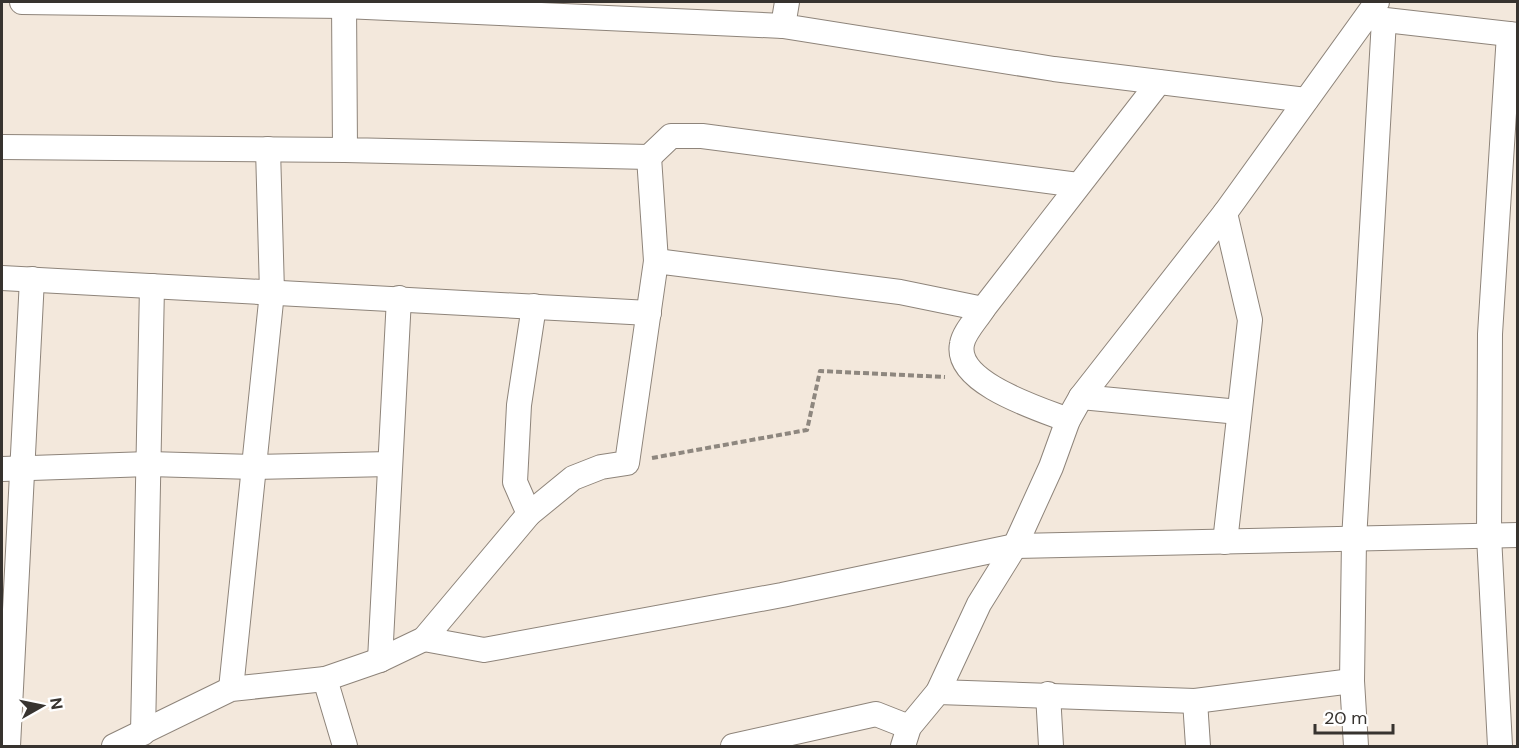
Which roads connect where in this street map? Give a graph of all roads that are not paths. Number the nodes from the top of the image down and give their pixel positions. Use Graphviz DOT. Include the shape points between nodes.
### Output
graph roads {
  1 [pos="22,2"];
  2 [pos="787,2"];
  3 [pos="344,4"];
  4 [pos="488,7"];
  5 [pos="1376,13"];
  6 [pos="783,26"];
  7 [pos="1513,35"];
  8 [pos="1159,82"];
  9 [pos="1306,100"];
  10 [pos="2,147"];
  11 [pos="268,149"];
  12 [pos="345,150"];
  13 [pos="649,157"];
  14 [pos="1078,185"];
  15 [pos="1225,213"];
  16 [pos="656,261"];
  17 [pos="2,278"];
  18 [pos="32,279"];
  19 [pos="152,286"];
  20 [pos="272,292"];
  21 [pos="399,298"];
  22 [pos="534,306"];
  23 [pos="984,309"];
  24 [pos="649,313"];
  25 [pos="1081,397"];
  26 [pos="1239,412"];
  27 [pos="1068,420"];
  28 [pos="148,464"];
  29 [pos="390,464"];
  30 [pos="254,467"];
  31 [pos="12,469"];
  32 [pos="529,514"];
  33 [pos="1518,535"];
  34 [pos="1489,537"];
  35 [pos="1354,540"];
  36 [pos="1225,542"];
  37 [pos="1015,546"];
  38 [pos="424,639"];
  39 [pos="380,660"];
  40 [pos="325,679"];
  41 [pos="1352,681"];
  42 [pos="231,689"];
  43 [pos="938,692"];
  44 [pos="1048,694"];
  45 [pos="1195,701"];
  46 [pos="143,734"];
  47 [pos="906,737"];
  48 [pos="8,747"];
  49 [pos="114,747"];
  50 [pos="345,747"];
  51 [pos="733,747"];
  52 [pos="1051,747"];
  53 [pos="1198,747"];
  54 [pos="1356,747"];
  55 [pos="1500,747"];
  1 -- 3 [label="street"];
  2 -- 6 [label="street"];
  3 -- 4 [label="street"];
  3 -- 12 [label="street"];
  4 -- 6 [label="street"];
  5 -- 7 [label="street"];
  5 -- 9 [label="street"];
  5 -- 35 [label="street"];
  6 -- 8 [label="street"];
  7 -- 34 [label="street" via="1490,334"];
  8 -- 9 [label="street"];
  8 -- 14 [label="street"];
  9 -- 15 [label="street"];
  10 -- 11 [label="street"];
  11 -- 12 [label="street"];
  11 -- 20 [label="street"];
  12 -- 13 [label="street"];
  13 -- 14 [label="street" via="671,136 702,136"];
  13 -- 16 [label="street"];
  14 -- 23 [label="street"];
  15 -- 25 [label="street"];
  15 -- 26 [label="street" via="1250,320"];
  16 -- 23 [label="street" via="900,292"];
  16 -- 24 [label="street"];
  17 -- 18 [label="street"];
  18 -- 19 [label="street"];
  18 -- 31 [label="street"];
  19 -- 20 [label="street"];
  19 -- 28 [label="street"];
  20 -- 21 [label="street"];
  20 -- 30 [label="street"];
  21 -- 22 [label="street"];
  21 -- 29 [label="street"];
  22 -- 24 [label="street"];
  22 -- 32 [label="street" via="519,405 515,482"];
  23 -- 27 [label="street" via="961,345 963,359 976,379"];
  24 -- 32 [label="street" via="627,463 601,467 573,478"];
  25 -- 26 [label="street"];
  25 -- 27 [label="street"];
  26 -- 36 [label="street"];
  27 -- 37 [label="street"];
  28 -- 30 [label="street"];
  28 -- 31 [label="street"];
  28 -- 46 [label="street"];
  29 -- 30 [label="street"];
  29 -- 39 [label="street"];
  30 -- 42 [label="street"];
  31 -- 48 [label="street"];
  32 -- 38 [label="street"];
  33 -- 34 [label="street"];
  34 -- 35 [label="street"];
  34 -- 55 [label="street"];
  35 -- 36 [label="street"];
  35 -- 41 [label="street"];
  36 -- 37 [label="street"];
  37 -- 38 [label="street" via="782,596 484,650"];
  37 -- 43 [label="street" via="980,604"];
  38 -- 39 [label="street"];
  39 -- 40 [label="street"];
  40 -- 42 [label="street"];
  40 -- 50 [label="street"];
  41 -- 45 [label="street"];
  41 -- 54 [label="street"];
  42 -- 46 [label="street"];
  43 -- 44 [label="street"];
  43 -- 47 [label="street"];
  44 -- 45 [label="street"];
  44 -- 52 [label="street"];
  45 -- 53 [label="street"];
  46 -- 49 [label="street"];
  47 -- 51 [label="street" via="876,714"];
}
